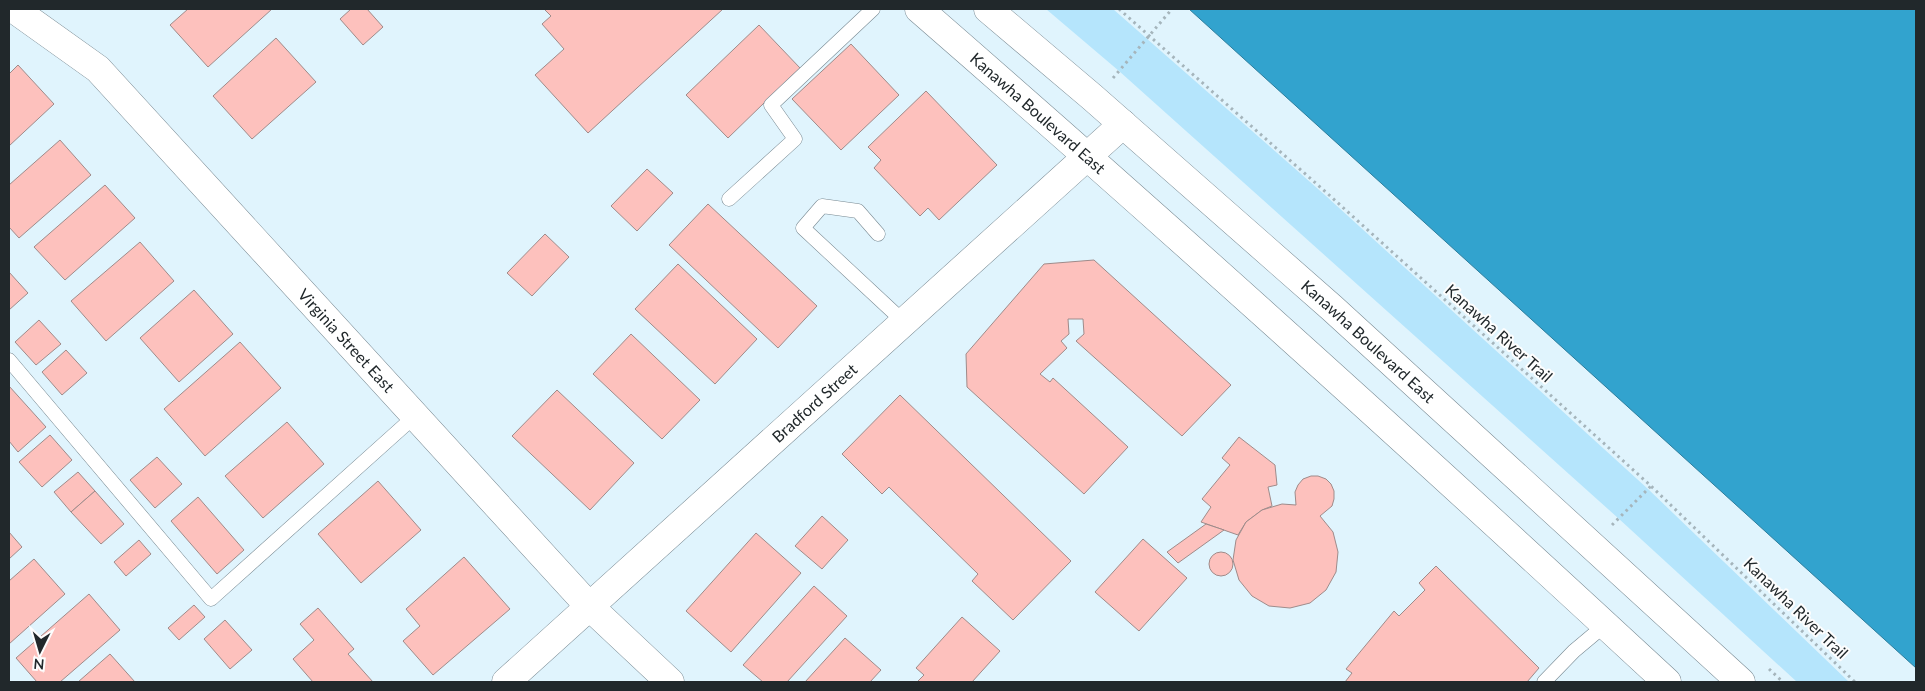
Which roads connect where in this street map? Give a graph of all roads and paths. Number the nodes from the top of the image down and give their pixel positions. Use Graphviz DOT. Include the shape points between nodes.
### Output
graph roads {
  1 [pos="14,9"];
  2 [pos="874,9"];
  3 [pos="919,9"];
  4 [pos="988,9"];
  5 [pos="1119,9"];
  6 [pos="1172,9"];
  7 [pos="1150,35"];
  8 [pos="1113,79"];
  9 [pos="1123,124"];
  10 [pos="1088,157"];
  11 [pos="729,199"];
  12 [pos="878,234"];
  13 [pos="904,322"];
  14 [pos="9,360"];
  15 [pos="415,416"];
  16 [pos="1651,486"];
  17 [pos="1612,526"];
  18 [pos="589,606"];
  19 [pos="1605,626"];
  20 [pos="506,682"];
  21 [pos="670,682"];
  22 [pos="1544,682"];
  23 [pos="1667,682"];
  24 [pos="1741,682"];
  25 [pos="1855,682"];
  1 -- 15 [label="main road, Virginia Street East" via="98,70"];
  2 -- 11 [label="lane" via="770,105 795,139"];
  3 -- 10 [label="main road, Kanawha Boulevard East"];
  4 -- 9 [label="main road, Kanawha Boulevard East"];
  5 -- 7 [label="path, Kanawha River Trail"];
  6 -- 7 [label="path"];
  7 -- 8 [label="path"];
  7 -- 16 [label="path, Kanawha River Trail"];
  9 -- 10 [label="main road, Bradford Street"];
  9 -- 24 [label="main road, Kanawha Boulevard East" via="1332,308"];
  10 -- 13 [label="main road, Bradford Street"];
  10 -- 19 [label="main road, Kanawha Boulevard East"];
  12 -- 13 [label="lane" via="858,211 822,206 803,228"];
  13 -- 18 [label="main road, Bradford Street"];
  14 -- 15 [label="lane" via="211,599"];
  15 -- 18 [label="main road, Virginia Street East"];
  16 -- 17 [label="path"];
  16 -- 25 [label="path, Kanawha River Trail"];
  18 -- 20 [label="main road, Bradford Street"];
  18 -- 21 [label="main road, Virginia Street East"];
  19 -- 22 [label="lane" via="1574,651"];
  19 -- 23 [label="main road, Kanawha Boulevard East"];
}
